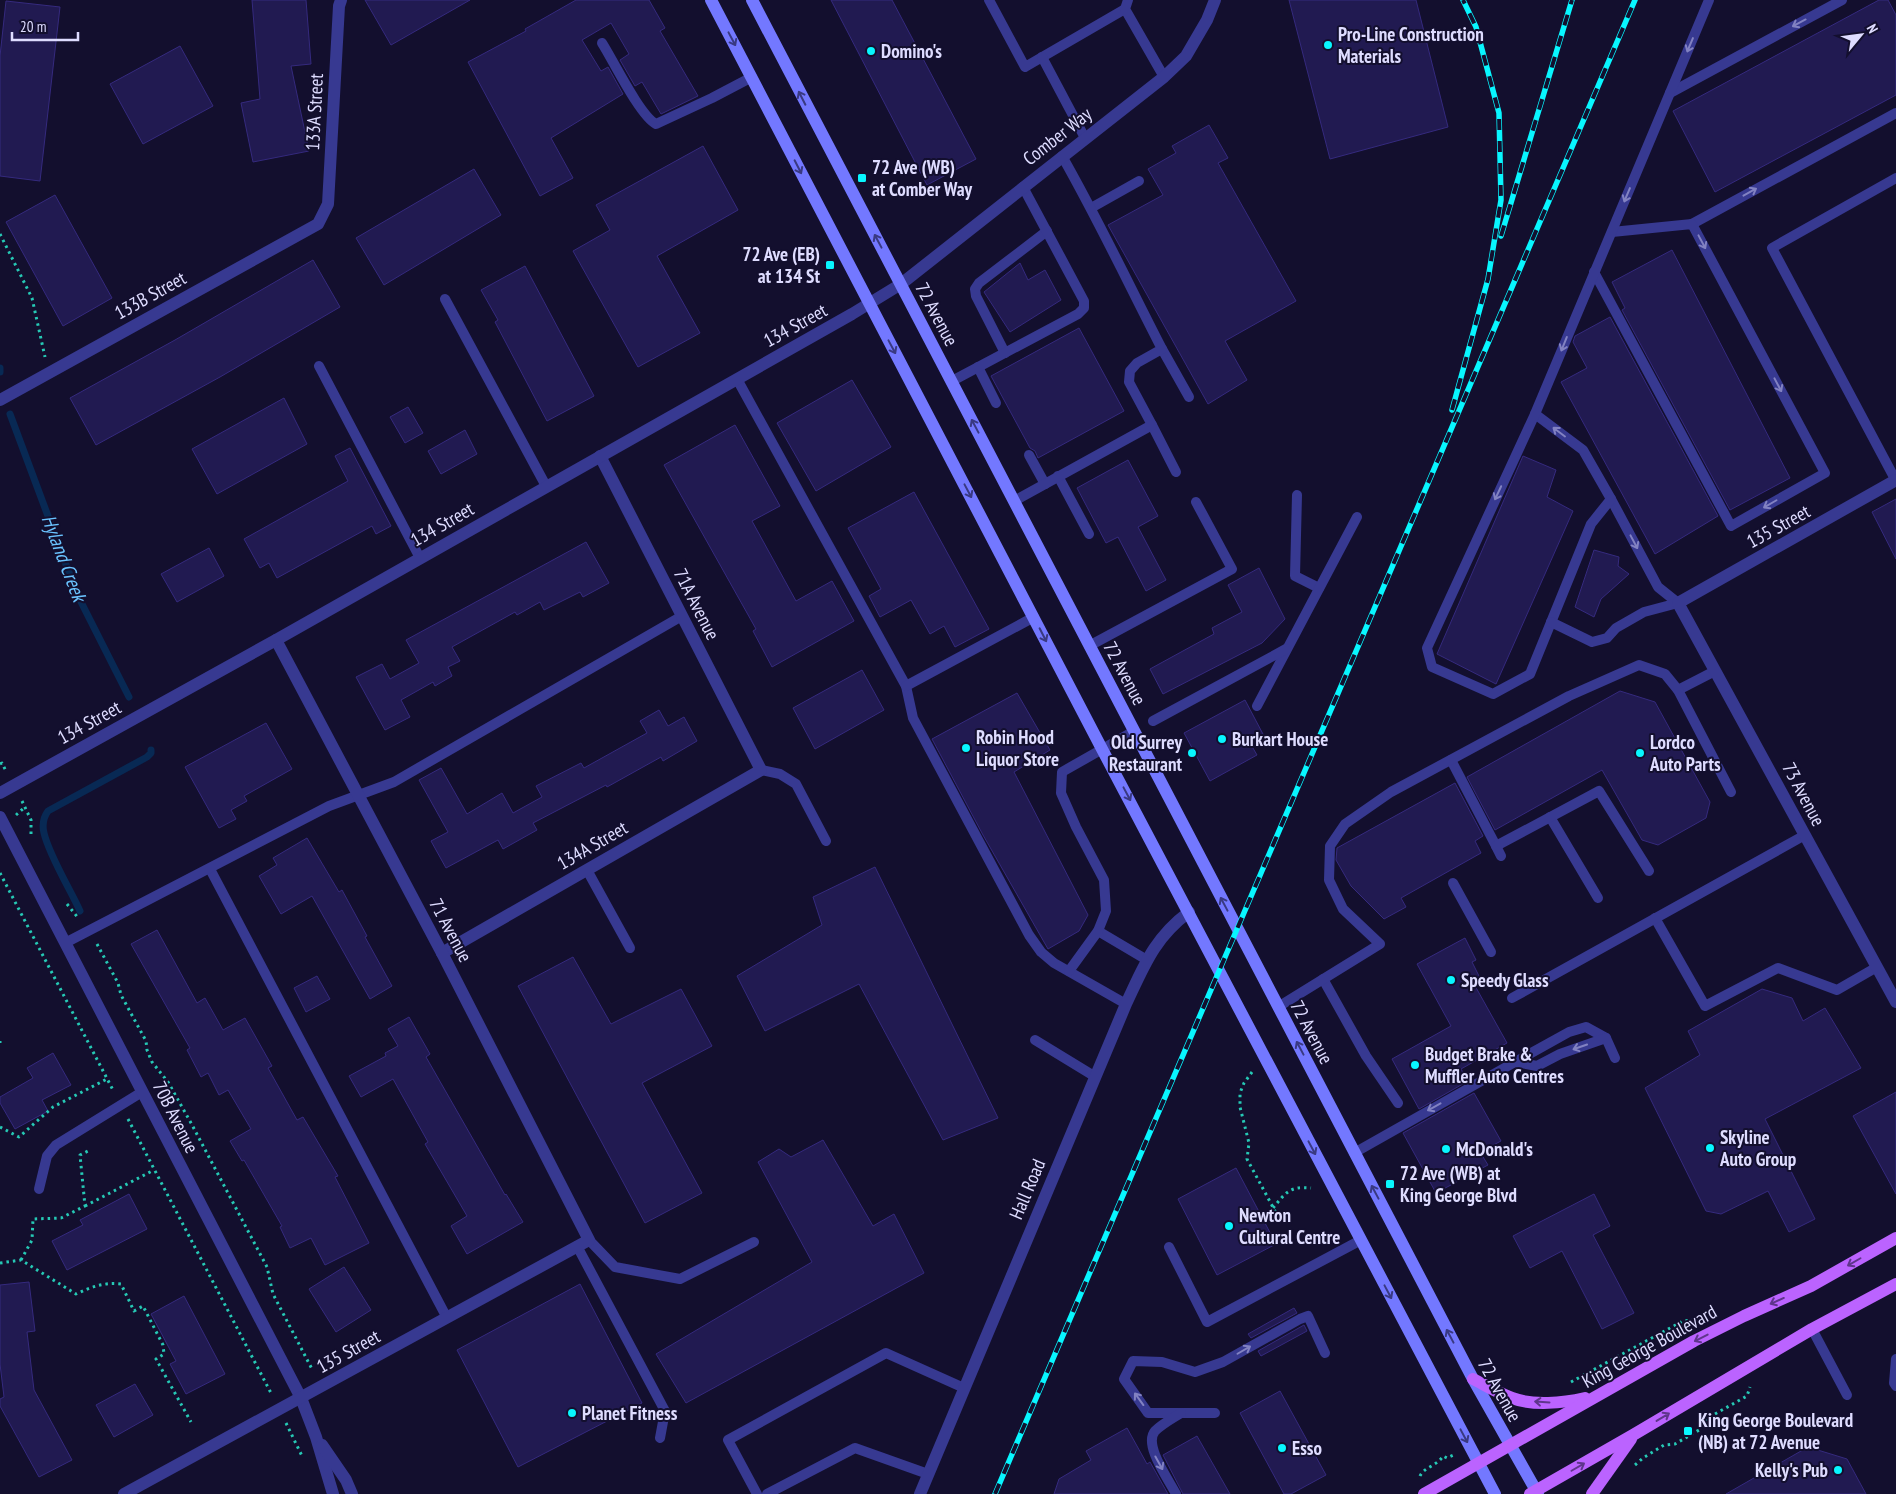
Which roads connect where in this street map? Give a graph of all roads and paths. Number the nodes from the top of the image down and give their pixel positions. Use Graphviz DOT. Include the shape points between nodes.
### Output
graph roads {
  1 [pos="341,0"];
  2 [pos="711,0"];
  3 [pos="752,0"];
  4 [pos="989,0"];
  5 [pos="1216,0"];
  6 [pos="1709,0"];
  7 [pos="1842,0"];
  8 [pos="1126,5"];
  9 [pos="602,43"];
  10 [pos="1042,57"];
  11 [pos="752,77"];
  12 [pos="1164,77"];
  13 [pos="1670,93"];
  14 [pos="1896,113"];
  15 [pos="1086,138"];
  16 [pos="1062,156"];
  17 [pos="1896,178"];
  18 [pos="1139,181"];
  19 [pos="1023,187"];
  20 [pos="1091,208"];
  21 [pos="318,224"];
  22 [pos="1692,224"];
  23 [pos="1047,231"];
  24 [pos="1612,232"];
  25 [pos="0,234"];
  26 [pos="1594,272"];
  27 [pos="901,284"];
  28 [pos="445,299"];
  29 [pos="869,304"];
  30 [pos="1162,349"];
  31 [pos="1005,352"];
  32 [pos="319,366"];
  33 [pos="978,367"];
  34 [pos="48,373"];
  35 [pos="737,379"];
  36 [pos="952,381"];
  37 [pos="1189,398"];
  38 [pos="0,400"];
  39 [pos="996,402"];
  40 [pos="1535,414"];
  41 [pos="1152,425"];
  42 [pos="1029,455"];
  43 [pos="600,456"];
  44 [pos="1176,472"];
  45 [pos="1058,476"];
  46 [pos="1896,480"];
  47 [pos="1044,484"];
  48 [pos="546,486"];
  49 [pos="1296,495"];
  50 [pos="1611,499"];
  51 [pos="1014,500"];
  52 [pos="1196,502"];
  53 [pos="1357,517"];
  54 [pos="1089,534"];
  55 [pos="420,558"];
  56 [pos="1319,588"];
  57 [pos="1678,604"];
  58 [pos="682,616"];
  59 [pos="1034,616"];
  60 [pos="1551,622"];
  61 [pos="276,640"];
  62 [pos="1089,646"];
  63 [pos="1287,648"];
  64 [pos="1715,671"];
  65 [pos="906,686"];
  66 [pos="1678,690"];
  67 [pos="1257,706"];
  68 [pos="1153,721"];
  69 [pos="1134,731"];
  70 [pos="1102,749"];
  71 [pos="1451,760"];
  72 [pos="0,764"];
  73 [pos="5,769"];
  74 [pos="761,770"];
  75 [pos="1731,792"];
  76 [pos="0,793"];
  77 [pos="359,796"];
  78 [pos="21,800"];
  79 [pos="25,807"];
  80 [pos="18,814"];
  81 [pos="0,817"];
  82 [pos="1550,817"];
  83 [pos="1805,835"];
  84 [pos="34,841"];
  85 [pos="826,841"];
  86 [pos="1496,846"];
  87 [pos="1501,856"];
  88 [pos="210,869"];
  89 [pos="587,870"];
  90 [pos="1649,870"];
  91 [pos="0,873"];
  92 [pos="1453,883"];
  93 [pos="1598,898"];
  94 [pos="64,899"];
  95 [pos="1189,912"];
  96 [pos="1655,918"];
  97 [pos="88,931"];
  98 [pos="1098,932"];
  99 [pos="65,943"];
  100 [pos="630,948"];
  101 [pos="1491,952"];
  102 [pos="442,953"];
  103 [pos="1147,960"];
  104 [pos="1877,967"];
  105 [pos="1069,971"];
  106 [pos="1323,979"];
  107 [pos="1512,998"];
  108 [pos="1896,1002"];
  109 [pos="1126,1004"];
  110 [pos="1278,1007"];
  111 [pos="1606,1038"];
  112 [pos="1036,1040"];
  113 [pos="1615,1058"];
  114 [pos="1515,1062"];
  115 [pos="1252,1072"];
  116 [pos="1094,1076"];
  117 [pos="107,1079"];
  118 [pos="142,1092"];
  119 [pos="1398,1103"];
  120 [pos="120,1104"];
  121 [pos="0,1127"];
  122 [pos="90,1150"];
  123 [pos="1354,1153"];
  124 [pos="154,1170"];
  125 [pos="1311,1188"];
  126 [pos="39,1189"];
  127 [pos="85,1206"];
  128 [pos="1273,1208"];
  129 [pos="1282,1217"];
  130 [pos="1896,1238"];
  131 [pos="589,1240"];
  132 [pos="1361,1240"];
  133 [pos="754,1242"];
  134 [pos="577,1246"];
  135 [pos="1169,1247"];
  136 [pos="21,1260"];
  137 [pos="0,1263"];
  138 [pos="1896,1284"];
  139 [pos="447,1318"];
  140 [pos="1683,1321"];
  141 [pos="1812,1329"];
  142 [pos="300,1345"];
  143 [pos="293,1349"];
  144 [pos="1325,1353"];
  145 [pos="1896,1359"];
  146 [pos="311,1366"];
  147 [pos="1472,1379"];
  148 [pos="268,1386"];
  149 [pos="1562,1386"];
  150 [pos="1896,1386"];
  151 [pos="964,1388"];
  152 [pos="1847,1395"];
  153 [pos="1598,1396"];
  154 [pos="1747,1396"];
  155 [pos="301,1398"];
  156 [pos="1216,1412"];
  157 [pos="1181,1413"];
  158 [pos="191,1422"];
  159 [pos="1633,1435"];
  160 [pos="316,1437"];
  161 [pos="660,1438"];
  162 [pos="1510,1445"];
  163 [pos="1448,1458"];
  164 [pos="1478,1462"];
  165 [pos="1632,1469"];
  166 [pos="1422,1472"];
  167 [pos="928,1474"];
  168 [pos="1535,1493"];
  169 [pos="124,1494"];
  170 [pos="333,1494"];
  171 [pos="352,1494"];
  172 [pos="757,1494"];
  173 [pos="767,1494"];
  174 [pos="920,1494"];
  175 [pos="1176,1494"];
  176 [pos="1424,1494"];
  177 [pos="1495,1494"];
  178 [pos="1592,1494"];
  1 -- 21 [label="street, 133A Street" via="328,204"];
  2 -- 11 [label="main road, one-way"];
  27 -- 3 [label="main road, 72 Avenue, one-way"];
  4 -- 10 [label="lane" via="1025,67"];
  5 -- 12 [label="street, Comber Way" via="1186,56"];
  6 -- 13 [label="lane, one-way"];
  7 -- 13 [label="lane, one-way"];
  8 -- 10 [label="lane"];
  8 -- 12 [label="lane"];
  9 -- 11 [label="lane" via="642,109 656,124"];
  10 -- 15 [label="lane"];
  11 -- 29 [label="main road, one-way"];
  12 -- 15 [label="street, Comber Way"];
  13 -- 24 [label="lane, one-way"];
  22 -- 14 [label="lane, one-way"];
  15 -- 16 [label="street, Comber Way"];
  16 -- 19 [label="street, Comber Way"];
  16 -- 20 [label="lane"];
  17 -- 46 [label="lane" via="1772,248"];
  18 -- 20 [label="lane"];
  19 -- 23 [label="lane"];
  19 -- 27 [label="street, Comber Way"];
  20 -- 30 [label="lane"];
  21 -- 34 [label="street, 133B Street"];
  22 -- 24 [label="lane"];
  22 -- 26 [label="lane, one-way" via="1825,473 1731,526"];
  23 -- 31 [label="lane" via="978,283 975,289"];
  23 -- 31 [label="lane" via="1084,301 1084,308"];
  24 -- 26 [label="lane"];
  25 -- 34 [label="path" via="32,298"];
  26 -- 40 [label="lane, one-way"];
  27 -- 29 [label="street, 134 Street"];
  27 -- 36 [label="main road, 72 Avenue"];
  28 -- 48 [label="lane"];
  29 -- 35 [label="street, 134 Street"];
  29 -- 59 [label="main road, one-way"];
  30 -- 37 [label="lane"];
  30 -- 41 [label="lane" via="1137,363 1130,371 1129,382"];
  31 -- 33 [label="lane"];
  32 -- 55 [label="lane"];
  33 -- 36 [label="lane"];
  33 -- 39 [label="lane"];
  34 -- 38 [label="street, 133B Street"];
  35 -- 43 [label="street, 134 Street"];
  35 -- 65 [label="lane"];
  51 -- 36 [label="main road, 72 Avenue, one-way"];
  50 -- 40 [label="lane, one-way" via="1583,450"];
  40 -- 60 [label="lane, one-way" via="1427,648 1432,667 1493,694 1530,674"];
  41 -- 44 [label="lane"];
  41 -- 45 [label="lane"];
  42 -- 47 [label="lane"];
  43 -- 48 [label="street, 134 Street"];
  43 -- 58 [label="street, 71A Avenue"];
  45 -- 47 [label="lane"];
  45 -- 54 [label="lane"];
  46 -- 57 [label="street, 135 Street"];
  47 -- 51 [label="lane"];
  48 -- 55 [label="street, 134 Street"];
  49 -- 56 [label="lane" via="1295,576"];
  50 -- 57 [label="lane, one-way" via="1658,588"];
  50 -- 60 [label="lane" via="1591,524"];
  51 -- 62 [label="main road, 72 Avenue"];
  52 -- 62 [label="lane" via="1232,569"];
  53 -- 56 [label="lane"];
  55 -- 61 [label="street, 134 Street"];
  56 -- 63 [label="lane"];
  57 -- 60 [label="lane" via="1644,612 1616,628 1607,638 1592,642"];
  57 -- 64 [label="street, 73 Avenue"];
  58 -- 74 [label="street, 71A Avenue"];
  58 -- 77 [label="lane" via="394,782"];
  59 -- 65 [label="lane"];
  59 -- 70 [label="main road, one-way"];
  61 -- 76 [label="street, 134 Street"];
  61 -- 77 [label="street, 71 Avenue"];
  62 -- 69 [label="main road, 72 Avenue"];
  63 -- 67 [label="lane"];
  63 -- 68 [label="lane"];
  64 -- 66 [label="lane"];
  64 -- 83 [label="street, 73 Avenue"];
  65 -- 105 [label="lane" via="913,718 1029,935 1041,952"];
  66 -- 71 [label="lane" via="1666,674 1640,665 1569,696"];
  66 -- 75 [label="lane"];
  69 -- 70 [label="lane"];
  110 -- 69 [label="main road, 72 Avenue, one-way"];
  70 -- 95 [label="main road, one-way"];
  70 -- 98 [label="lane" via="1062,772 1061,793 1104,880 1106,911"];
  71 -- 86 [label="lane"];
  71 -- 106 [label="lane" via="1391,792 1344,824 1330,846 1329,880 1343,909 1380,944"];
  72 -- 73 [label="path"];
  74 -- 85 [label="lane" via="780,774 796,784"];
  74 -- 89 [label="street, 134A Street"];
  77 -- 88 [label="lane" via="329,806"];
  77 -- 102 [label="street, 71 Avenue"];
  78 -- 79 [label="path"];
  79 -- 80 [label="path"];
  79 -- 84 [label="path"];
  81 -- 99 [label="street, 70B Avenue"];
  82 -- 86 [label="lane"];
  82 -- 90 [label="lane" via="1599,791"];
  82 -- 93 [label="lane"];
  83 -- 96 [label="lane"];
  83 -- 104 [label="street, 73 Avenue"];
  86 -- 87 [label="lane"];
  88 -- 97 [label="lane"];
  88 -- 139 [label="lane"];
  89 -- 100 [label="lane"];
  89 -- 102 [label="street, 134A Street"];
  91 -- 117 [label="path"];
  92 -- 101 [label="lane"];
  94 -- 97 [label="path"];
  95 -- 103 [label="street, Hall Road" via="1165,932"];
  95 -- 132 [label="main road, one-way"];
  96 -- 104 [label="lane" via="1705,1006 1778,968 1837,990"];
  96 -- 107 [label="lane"];
  97 -- 99 [label="lane"];
  97 -- 142 [label="path" via="118,983 121,995 146,1041 152,1062 165,1077 191,1123 266,1267 273,1294"];
  98 -- 103 [label="lane"];
  98 -- 105 [label="lane"];
  99 -- 118 [label="street, 70B Avenue"];
  102 -- 131 [label="street, 71 Avenue"];
  103 -- 109 [label="street, Hall Road"];
  104 -- 108 [label="street, 73 Avenue"];
  105 -- 109 [label="lane"];
  106 -- 110 [label="lane"];
  106 -- 119 [label="lane" via="1366,1056"];
  109 -- 116 [label="street, Hall Road"];
  123 -- 110 [label="main road, 72 Avenue, one-way"];
  111 -- 113 [label="lane"];
  111 -- 114 [label="lane, one-way" via="1537,1066"];
  111 -- 114 [label="lane" via="1586,1027 1569,1032"];
  112 -- 116 [label="lane"];
  114 -- 123 [label="lane, one-way"];
  115 -- 128 [label="path" via="1240,1093 1249,1143 1248,1159"];
  116 -- 151 [label="street, Hall Road"];
  117 -- 120 [label="path"];
  117 -- 121 [label="path" via="53,1107 19,1137"];
  118 -- 120 [label="lane"];
  118 -- 155 [label="street, 70B Avenue"];
  120 -- 124 [label="path"];
  120 -- 126 [label="lane" via="56,1145 47,1156"];
  122 -- 127 [label="path" via="80,1155"];
  147 -- 123 [label="main road, 72 Avenue, one-way"];
  124 -- 127 [label="path"];
  124 -- 148 [label="path"];
  125 -- 128 [label="path" via="1292,1189"];
  127 -- 136 [label="path" via="62,1218 33,1219 32,1240"];
  128 -- 129 [label="path"];
  130 -- 153 [label="main road, King George Boulevard, one-way" via="1811,1286 1694,1341"];
  131 -- 133 [label="lane" via="616,1266 680,1279"];
  131 -- 134 [label="street, 135 Street"];
  132 -- 135 [label="lane" via="1207,1322"];
  132 -- 164 [label="main road, one-way"];
  134 -- 139 [label="street, 135 Street"];
  134 -- 161 [label="lane" via="665,1411"];
  136 -- 137 [label="path"];
  136 -- 158 [label="path" via="76,1294 95,1286 121,1284 134,1311 143,1306 163,1345 164,1354 156,1359"];
  138 -- 141 [label="main road"];
  139 -- 155 [label="street, 135 Street"];
  140 -- 149 [label="path"];
  141 -- 152 [label="lane"];
  159 -- 141 [label="main road, one-way"];
  142 -- 143 [label="path"];
  142 -- 146 [label="path"];
  157 -- 144 [label="lane, one-way" via="1148,1413 1124,1379 1133,1361 1162,1362 1195,1372 1223,1362 1308,1316"];
  145 -- 150 [label="lane"];
  153 -- 147 [label="main road, one-way" via="1561,1404 1521,1400"];
  147 -- 162 [label="main road, 72 Avenue"];
  151 -- 167 [label="street, Hall Road"];
  151 -- 172 [label="lane" via="886,1353 728,1440"];
  153 -- 162 [label="main road, King George Boulevard"];
  154 -- 165 [label="path" via="1706,1419 1699,1430 1643,1458"];
  155 -- 160 [label="street, 70B Avenue"];
  155 -- 169 [label="street, 135 Street"];
  156 -- 157 [label="lane"];
  157 -- 175 [label="lane, one-way" via="1154,1432 1152,1438 1152,1449"];
  168 -- 159 [label="main road, one-way"];
  159 -- 178 [label="main road"];
  160 -- 170 [label="street"];
  160 -- 171 [label="street"];
  162 -- 164 [label="main road, King George Boulevard"];
  162 -- 168 [label="main road, 72 Avenue"];
  163 -- 166 [label="path" via="1443,1456 1438,1463"];
  164 -- 176 [label="main road, King George Boulevard"];
  164 -- 177 [label="main road"];
  167 -- 173 [label="lane" via="854,1448"];
  167 -- 174 [label="street, Hall Road"];
}
